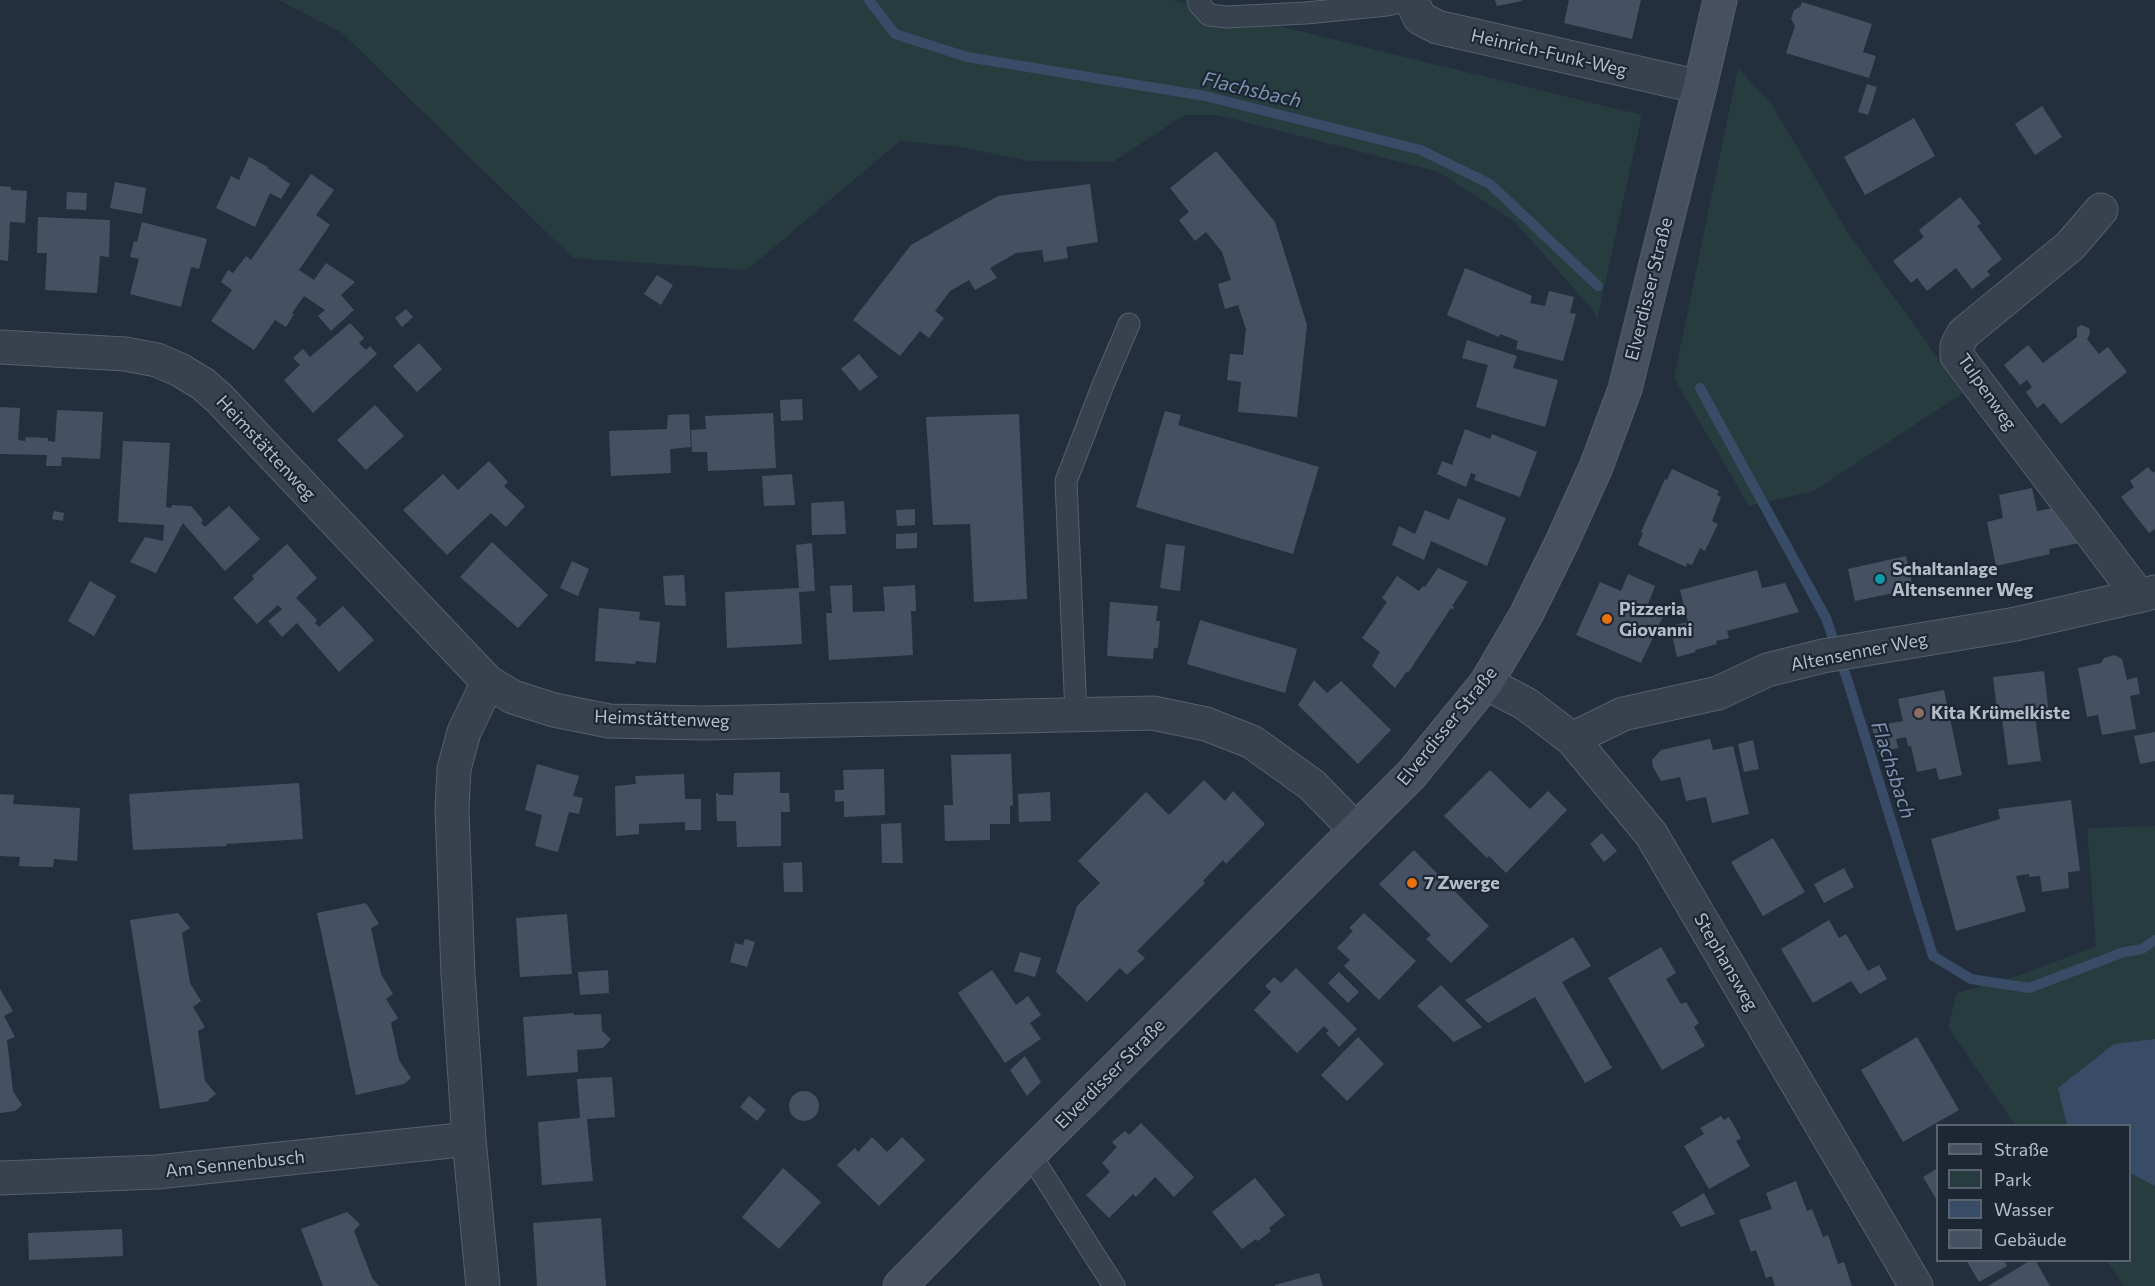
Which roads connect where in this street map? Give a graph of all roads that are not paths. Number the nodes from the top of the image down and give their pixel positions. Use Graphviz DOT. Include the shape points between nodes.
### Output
graph roads {
  1 [pos="1198,0"];
  2 [pos="1410,0"];
  3 [pos="1720,0"];
  4 [pos="1700,87"];
  5 [pos="2101,210"];
  6 [pos="1130,324"];
  7 [pos="0,347"];
  8 [pos="2147,594"];
  9 [pos="488,682"];
  10 [pos="1486,683"];
  11 [pos="1076,714"];
  12 [pos="1572,739"];
  13 [pos="1356,830"];
  14 [pos="469,1139"];
  15 [pos="1030,1154"];
  16 [pos="0,1178"];
  17 [pos="483,1286"];
  18 [pos="900,1286"];
  19 [pos="1114,1286"];
  20 [pos="1916,1286"];
  1 -- 2 [label="lane" via="1209,15 1227,18"];
  2 -- 4 [label="street, Heinrich-Funk-Weg" via="1420,18 1437,27"];
  3 -- 4 [label="main road, Elverdisser Straße"];
  4 -- 10 [label="main road, Elverdisser Straße" via="1624,389 1596,468 1526,615"];
  5 -- 8 [label="street, Tulpenweg" via="2070,246 1964,334 1957,346 1957,356"];
  6 -- 11 [label="lane" via="1066,481"];
  7 -- 9 [label="street, Heimstättenweg" via="125,354 157,360 203,384"];
  8 -- 12 [label="street, Altensenner Weg" via="2016,624 1835,654 1767,670 1718,693 1623,714"];
  9 -- 11 [label="street, Heimstättenweg" via="513,697 609,721 704,723"];
  9 -- 14 [label="street" via="464,732 454,769 452,808"];
  10 -- 12 [label="street, Stephansweg" via="1526,704"];
  10 -- 13 [label="main road, Elverdisser Straße" via="1411,775"];
  11 -- 13 [label="street, Heimstättenweg" via="1153,713 1206,724 1252,742 1312,785"];
  12 -- 20 [label="street, Stephansweg" via="1651,834"];
  13 -- 15 [label="main road, Elverdisser Straße"];
  14 -- 16 [label="street, Am Sennenbusch" via="157,1172"];
  14 -- 17 [label="street"];
  15 -- 18 [label="main road, Elverdisser Straße"];
  15 -- 19 [label="lane"];
}
